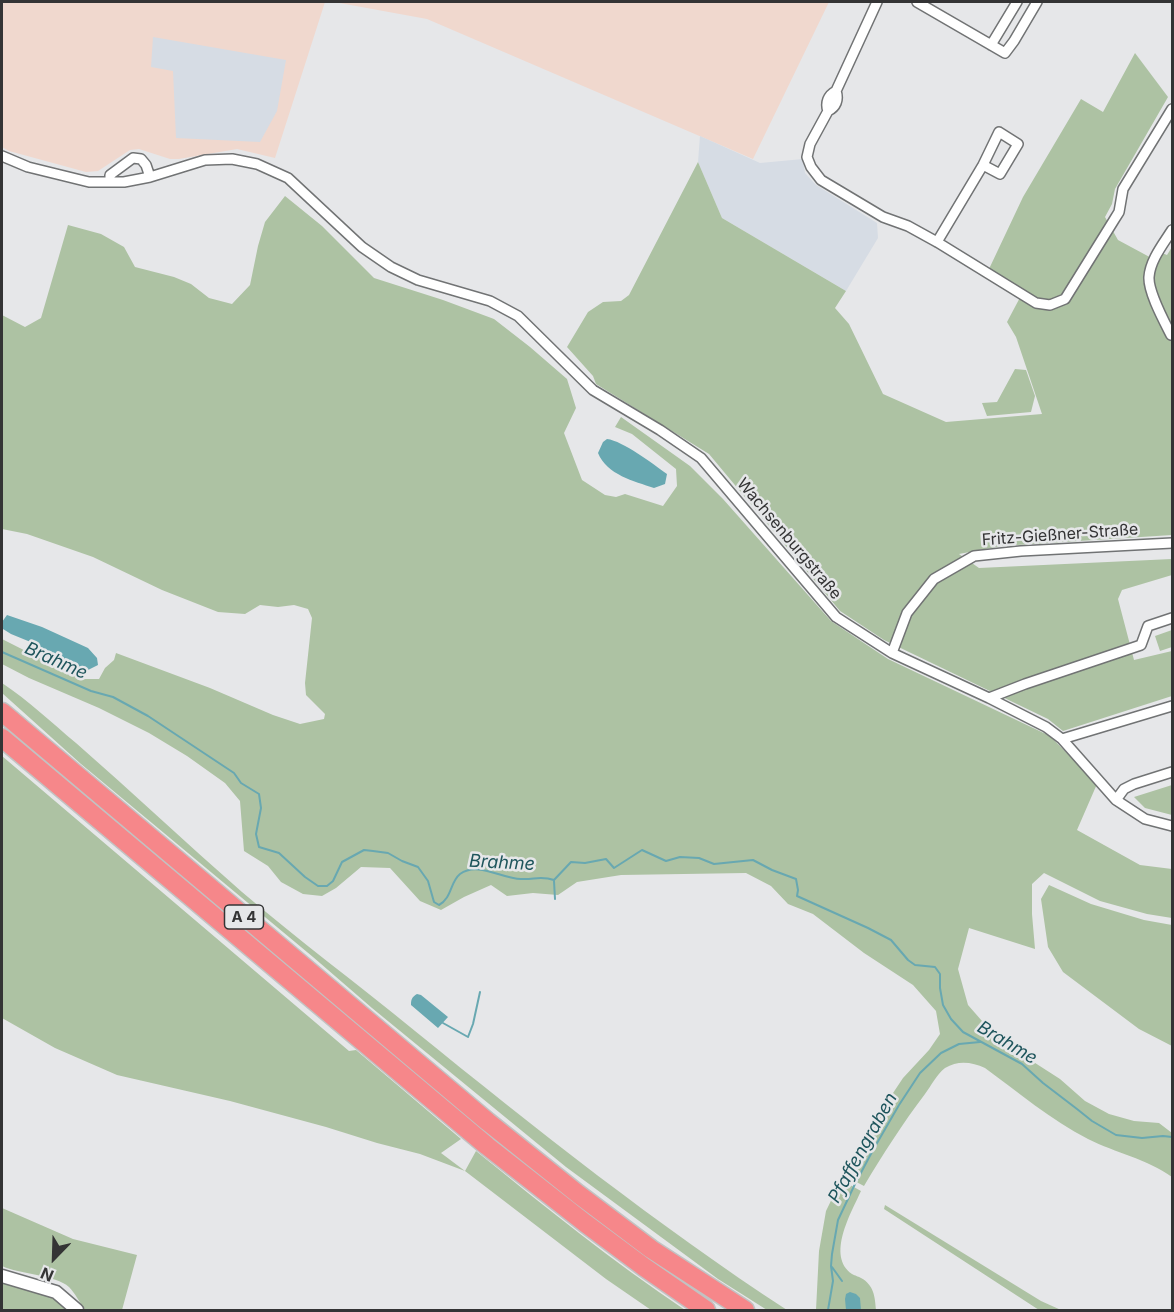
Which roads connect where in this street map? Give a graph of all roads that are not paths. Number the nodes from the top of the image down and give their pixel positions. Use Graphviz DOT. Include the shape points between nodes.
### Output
graph roads {
  1 [pos="877,2"];
  2 [pos="917,2"];
  3 [pos="1017,2"];
  4 [pos="1037,2"];
  5 [pos="991,45"];
  6 [pos="1173,109"];
  7 [pos="2,156"];
  8 [pos="983,165"];
  9 [pos="150,177"];
  10 [pos="110,182"];
  11 [pos="1173,230"];
  12 [pos="937,242"];
  13 [pos="1171,335"];
  14 [pos="1173,543"];
  15 [pos="1173,618"];
  16 [pos="892,652"];
  17 [pos="989,698"];
  18 [pos="1173,706"];
  19 [pos="2,712"];
  20 [pos="2,738"];
  21 [pos="1062,739"];
  22 [pos="1173,772"];
  23 [pos="1116,800"];
  24 [pos="1173,826"];
  25 [pos="2,1276"];
  26 [pos="77,1311"];
  27 [pos="706,1311"];
  28 [pos="745,1311"];
  1 -- 12 [label="street" via="836,91 827,99 828,111 807,157 821,180 883,217"];
  2 -- 5 [label="street"];
  3 -- 5 [label="street"];
  4 -- 5 [label="street" via="1005,53"];
  6 -- 12 [label="street" via="1123,189 1119,212 1065,299 1050,305 1036,303"];
  7 -- 10 [label="street, Wachsenburgstraße" via="28,167 89,182"];
  8 -- 8 [label="street" via="1000,174 1018,144 999,132"];
  8 -- 12 [label="street"];
  9 -- 10 [label="street, Wachsenburgstraße"];
  9 -- 10 [label="street" via="141,159 133,158 110,175"];
  9 -- 16 [label="street, Wachsenburgstraße" via="205,160 232,159 257,165 288,178 362,247 391,267 418,280 490,301 518,316 593,390 701,458 836,616"];
  11 -- 13 [label="street" via="1149,276 1150,289"];
  14 -- 16 [label="street, Fritz-Gießner-Straße" via="974,556 933,579 907,613"];
  15 -- 17 [label="street" via="1148,626 1141,645"];
  16 -- 17 [label="street, Wachsenburgstraße"];
  17 -- 21 [label="street, Wachsenburgstraße"];
  18 -- 21 [label="street"];
  19 -- 28 [label="highway, A 4" via="506,1137 651,1249"];
  20 -- 27 [label="highway, A 4" via="487,1146"];
  21 -- 23 [label="street, Wachsenburgstraße"];
  22 -- 23 [label="street" via="1134,784"];
  23 -- 24 [label="street, Wachsenburgstraße" via="1145,819"];
  25 -- 26 [label="street" via="56,1292"];
}
